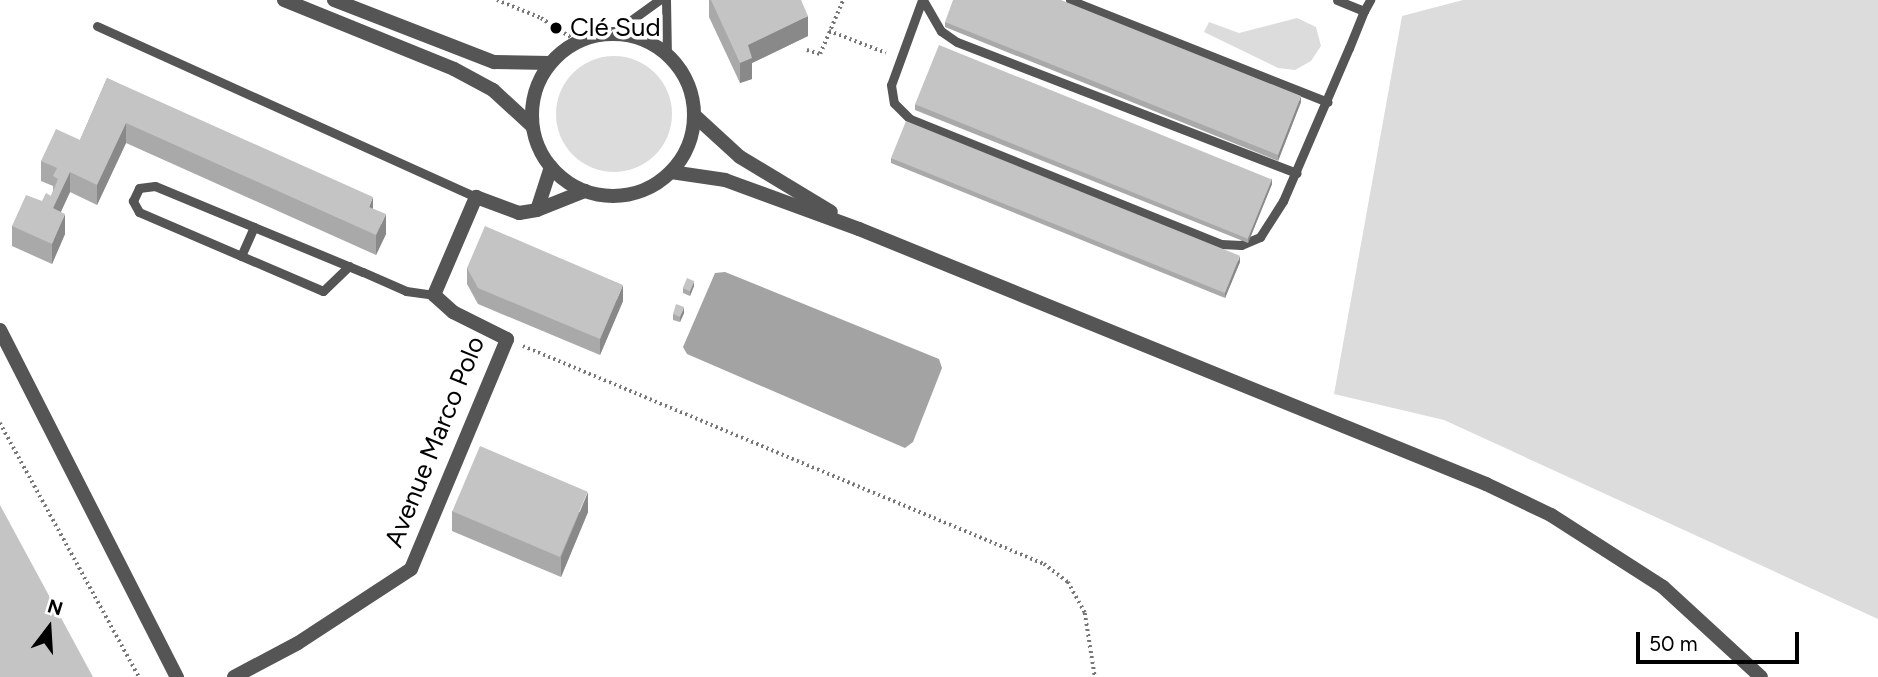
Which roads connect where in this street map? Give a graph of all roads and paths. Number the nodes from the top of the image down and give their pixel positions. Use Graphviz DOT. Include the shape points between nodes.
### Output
graph roads {
  1 [pos="284,0"];
  2 [pos="334,0"];
  3 [pos="497,0"];
  4 [pos="659,0"];
  5 [pos="666,0"];
  6 [pos="843,0"];
  7 [pos="923,0"];
  8 [pos="1070,0"];
  9 [pos="1337,0"];
  10 [pos="1370,0"];
  11 [pos="1363,11"];
  12 [pos="97,26"];
  13 [pos="829,31"];
  14 [pos="612,34"];
  15 [pos="578,42"];
  16 [pos="807,50"];
  17 [pos="667,55"];
  18 [pos="900,59"];
  19 [pos="550,63"];
  20 [pos="1327,102"];
  21 [pos="694,115"];
  22 [pos="533,126"];
  23 [pos="551,167"];
  24 [pos="671,172"];
  25 [pos="1297,173"];
  26 [pos="585,191"];
  27 [pos="476,197"];
  28 [pos="537,210"];
  29 [pos="254,227"];
  30 [pos="859,229"];
  31 [pos="241,256"];
  32 [pos="349,266"];
  33 [pos="434,295"];
  34 [pos="0,330"];
  35 [pos="532,351"];
  36 [pos="0,423"];
  37 [pos="139,677"];
  38 [pos="177,677"];
  39 [pos="234,677"];
  40 [pos="1095,677"];
  41 [pos="1760,677"];
  1 -- 22 [label="street" via="454,69 493,90"];
  2 -- 19 [label="street" via="494,62"];
  3 -- 15 [label="path" via="541,18"];
  4 -- 14 [label="lane"];
  5 -- 17 [label="lane"];
  6 -- 13 [label="path"];
  7 -- 18 [label="lane"];
  7 -- 25 [label="lane" via="941,31 957,42"];
  8 -- 20 [label="lane"];
  9 -- 11 [label="lane"];
  10 -- 11 [label="lane"];
  11 -- 20 [label="lane"];
  12 -- 27 [label="lane"];
  13 -- 16 [label="path" via="820,54"];
  13 -- 18 [label="path"];
  14 -- 15 [label="street"];
  14 -- 17 [label="street" via="632,36"];
  15 -- 19 [label="street"];
  17 -- 21 [label="street" via="686,82"];
  18 -- 25 [label="lane" via="891,85 894,103 910,119 1221,244 1241,245 1260,237"];
  19 -- 22 [label="street" via="538,82"];
  20 -- 25 [label="lane"];
  21 -- 24 [label="street" via="684,155"];
  21 -- 30 [label="street" via="740,157"];
  22 -- 23 [label="street"];
  23 -- 26 [label="street"];
  23 -- 28 [label="street"];
  24 -- 26 [label="street" via="631,194"];
  24 -- 30 [label="street" via="725,180"];
  26 -- 28 [label="street"];
  27 -- 28 [label="street" via="519,213"];
  27 -- 33 [label="street"];
  29 -- 31 [label="lane"];
  29 -- 31 [label="lane" via="155,186 139,188 132,201 139,212"];
  29 -- 32 [label="lane"];
  30 -- 41 [label="street" via="1486,484 1551,515 1663,587"];
  31 -- 32 [label="lane" via="323,290"];
  32 -- 33 [label="lane" via="406,291"];
  33 -- 39 [label="street, Avenue Marco Polo" via="453,312 508,339 411,569 298,643"];
  34 -- 38 [label="street"];
  35 -- 40 [label="path" via="1044,564 1068,582 1085,613"];
  36 -- 37 [label="path"];
}
